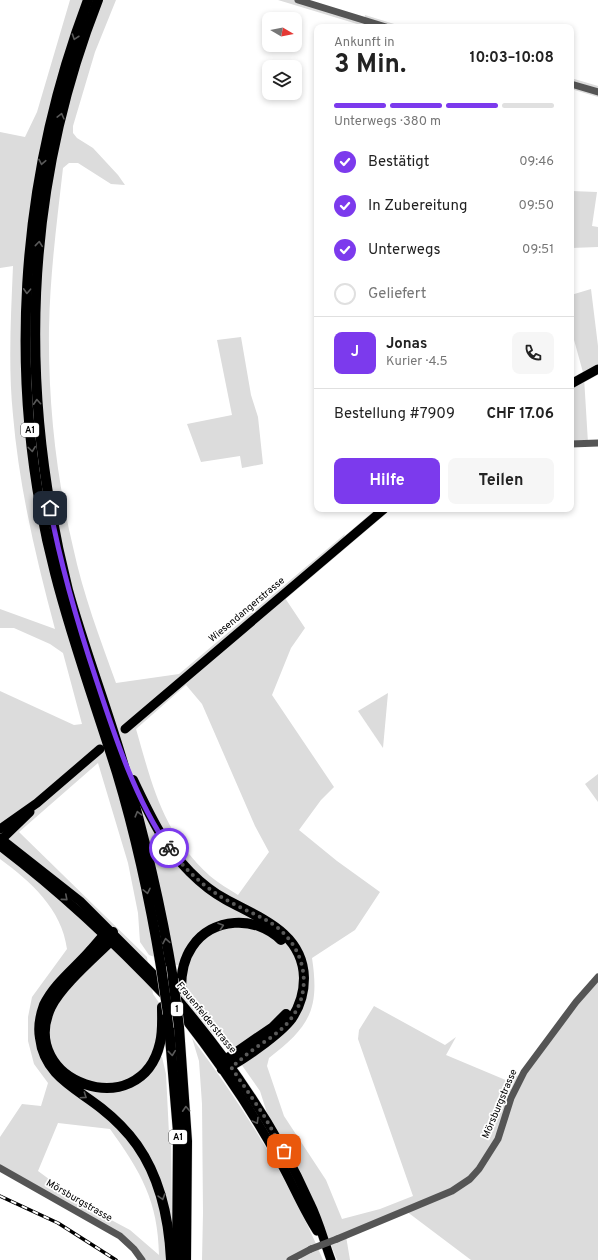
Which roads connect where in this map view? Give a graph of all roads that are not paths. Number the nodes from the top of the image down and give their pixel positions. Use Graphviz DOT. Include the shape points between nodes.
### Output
graph roads {
  1 [pos="88,0"];
  2 [pos="98,0"];
  3 [pos="298,0"];
  4 [pos="376,24"];
  5 [pos="574,85"];
  6 [pos="598,92"];
  7 [pos="598,369"];
  8 [pos="574,382"];
  9 [pos="598,443"];
  10 [pos="574,444"];
  11 [pos="380,512"];
  12 [pos="125,729"];
  13 [pos="117,744"];
  14 [pos="100,749"];
  15 [pos="37,803"];
  16 [pos="0,829"];
  17 [pos="0,841"];
  18 [pos="110,935"];
  19 [pos="598,977"];
  20 [pos="165,1011"];
  21 [pos="182,1031"];
  22 [pos="226,1065"];
  23 [pos="0,1168"];
  24 [pos="142,1260"];
  25 [pos="171,1260"];
  26 [pos="177,1260"];
  27 [pos="186,1260"];
  28 [pos="290,1260"];
  29 [pos="331,1260"];
  1 -- 20 [label="highway, A1, one-way, bridge" via="66,63 53,112 34,214 26,316 29,419 37,488 55,572 126,804 143,872 161,967"];
  13 -- 2 [label="highway, A1, one-way" via="71,600 56,538 42,456 35,364 38,260 49,175 69,84"];
  3 -- 4 [label="street"];
  5 -- 6 [label="street"];
  7 -- 8 [label="main road"];
  9 -- 10 [label="street"];
  11 -- 12 [label="main road, Wiesendangerstrasse"];
  21 -- 13 [label="highway, A1, one-way, bridge" via="153,874"];
  13 -- 22 [label="highway" via="163,840 179,861 211,890 277,928 291,941 299,956 304,983 301,1000 295,1013 281,1029"];
  14 -- 15 [label="main road"];
  15 -- 16 [label="main road"];
  15 -- 17 [label="main road"];
  17 -- 18 [label="main road, Frauenfelderstrasse / 1" via="80,900"];
  18 -- 20 [label="highway" via="52,1006 46,1034 49,1050 56,1063 73,1080 90,1087 112,1088 131,1082 147,1070 157,1053"];
  18 -- 22 [label="main road, Frauenfelderstrasse / 1" via="170,990"];
  18 -- 25 [label="highway, one-way" via="49,997 40,1020 40,1042 47,1060 58,1076 114,1119 131,1137 145,1158 163,1199 170,1236"];
  19 -- 28 [label="street, Mörsburgstrasse, bridge" via="524,1072 511,1098 498,1139 470,1179 452,1191"];
  20 -- 26 [label="highway, A1, one-way" via="175,1084 178,1132"];
  21 -- 22 [label="highway, one-way" via="181,989 184,964 192,947 206,932 222,925 240,922 260,926 278,937 289,951 296,968 296,993 290,1007 277,1024"];
  27 -- 21 [label="highway, A1, one-way" via="187,1148"];
  22 -- 29 [label="main road, Frauenfelderstrasse / 1" via="311,1222 323,1239"];
  23 -- 24 [label="street, Mörsburgstrasse" via="120,1236"];
}
